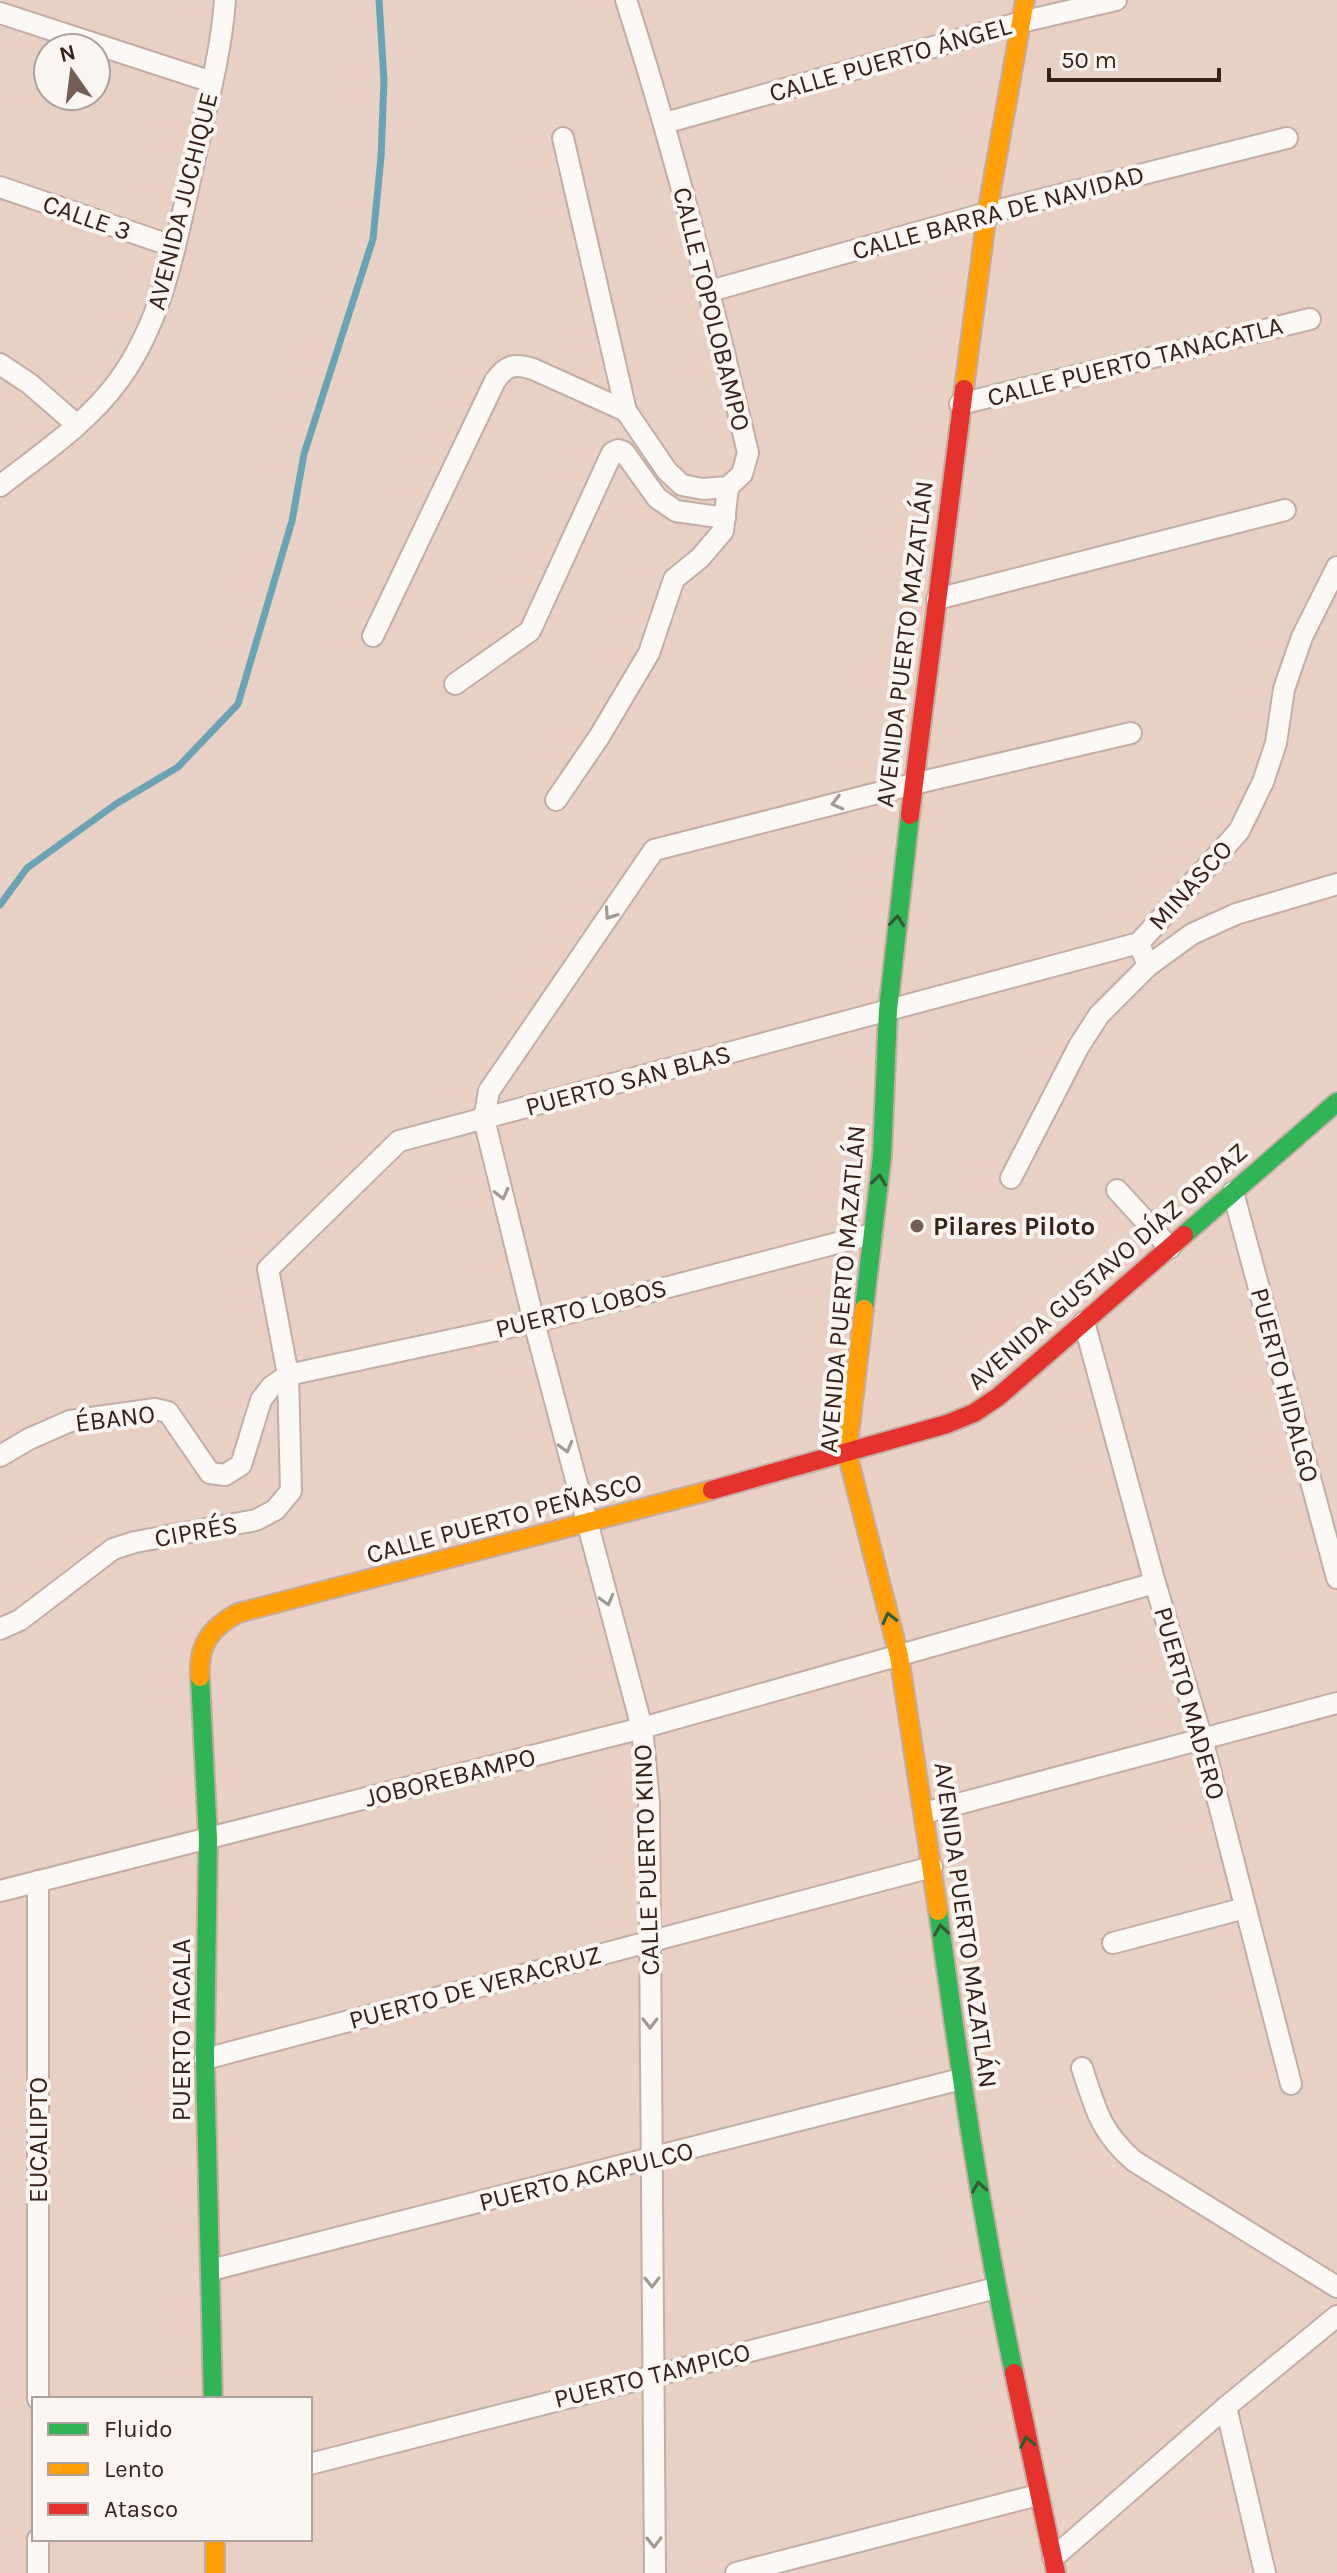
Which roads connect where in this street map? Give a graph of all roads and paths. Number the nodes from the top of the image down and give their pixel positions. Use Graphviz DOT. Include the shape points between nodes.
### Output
graph roads {
  1 [pos="225,0"];
  2 [pos="626,0"];
  3 [pos="1025,0"];
  4 [pos="1116,0"];
  5 [pos="0,13"];
  6 [pos="1021,22"];
  7 [pos="212,82"];
  8 [pos="665,123"];
  9 [pos="563,138"];
  10 [pos="1287,138"];
  11 [pos="0,187"];
  12 [pos="987,213"];
  13 [pos="175,247"];
  14 [pos="710,291"];
  15 [pos="1310,319"];
  16 [pos="0,364"];
  17 [pos="960,404"];
  18 [pos="626,411"];
  19 [pos="77,425"];
  20 [pos="0,486"];
  21 [pos="728,487"];
  22 [pos="1285,510"];
  23 [pos="725,518"];
  24 [pos="1337,567"];
  25 [pos="937,599"];
  26 [pos="373,636"];
  27 [pos="455,684"];
  28 [pos="1131,733"];
  29 [pos="913,784"];
  30 [pos="556,800"];
  31 [pos="1337,884"];
  32 [pos="1139,943"];
  33 [pos="1148,966"];
  34 [pos="888,1010"];
  35 [pos="1337,1102"];
  36 [pos="484,1119"];
  37 [pos="1011,1178"];
  38 [pos="1117,1190"];
  39 [pos="1233,1192"];
  40 [pos="872,1234"];
  41 [pos="1170,1248"];
  42 [pos="534,1322"];
  43 [pos="1084,1322"];
  44 [pos="288,1375"];
  45 [pos="847,1453"];
  46 [pos="0,1456"];
  47 [pos="586,1524"];
  48 [pos="1337,1578"];
  49 [pos="1155,1583"];
  50 [pos="0,1629"];
  51 [pos="899,1656"];
  52 [pos="199,1662"];
  53 [pos="1337,1703"];
  54 [pos="642,1728"];
  55 [pos="1202,1739"];
  56 [pos="924,1813"];
  57 [pos="208,1839"];
  58 [pos="932,1867"];
  59 [pos="38,1881"];
  60 [pos="0,1891"];
  61 [pos="1245,1908"];
  62 [pos="650,1940"];
  63 [pos="1113,1943"];
  64 [pos="205,2059"];
  65 [pos="1082,2068"];
  66 [pos="961,2079"];
  67 [pos="1291,2084"];
  68 [pos="650,2160"];
  69 [pos="211,2270"];
  70 [pos="1337,2287"];
  71 [pos="996,2288"];
  72 [pos="1337,2316"];
  73 [pos="653,2374"];
  74 [pos="38,2397"];
  75 [pos="213,2397"];
  76 [pos="1226,2407"];
  77 [pos="312,2463"];
  78 [pos="1038,2495"];
  79 [pos="38,2541"];
  80 [pos="215,2541"];
  81 [pos="1055,2566"];
  82 [pos="38,2573"];
  83 [pos="215,2573"];
  84 [pos="655,2573"];
  85 [pos="736,2573"];
  86 [pos="1265,2573"];
  1 -- 7 [label="street, AVENIDA JUCHIQUE"];
  2 -- 8 [label="street, CALLE TOPOLOBAMPO"];
  3 -- 6 [label="street, AVENIDA PUERTO MAZATLÁN"];
  4 -- 6 [label="street, CALLE PUERTO ÁNGEL"];
  5 -- 7 [label="street"];
  6 -- 8 [label="street, CALLE PUERTO ÁNGEL"];
  6 -- 12 [label="street, AVENIDA PUERTO MAZATLÁN"];
  7 -- 13 [label="street, AVENIDA JUCHIQUE"];
  8 -- 14 [label="street, CALLE TOPOLOBAMPO"];
  9 -- 18 [label="street"];
  10 -- 12 [label="street, CALLE BARRA DE NAVIDAD"];
  11 -- 13 [label="street, CALLE 3"];
  12 -- 14 [label="street, CALLE BARRA DE NAVIDAD"];
  12 -- 17 [label="street, AVENIDA PUERTO MAZATLÁN"];
  13 -- 19 [label="street, AVENIDA JUCHIQUE" via="143,341 118,382"];
  14 -- 21 [label="street, CALLE TOPOLOBAMPO" via="748,453 742,474"];
  15 -- 17 [label="street, CALLE PUERTO TANACATLA"];
  16 -- 19 [label="street"];
  17 -- 25 [label="street, AVENIDA PUERTO MAZATLÁN"];
  18 -- 21 [label="street" via="682,485"];
  18 -- 26 [label="street" via="533,369 518,364 504,369"];
  19 -- 20 [label="street, AVENIDA JUCHIQUE"];
  21 -- 23 [label="street"];
  22 -- 25 [label="street"];
  23 -- 27 [label="street" via="676,511 657,498 624,452 612,453 530,631"];
  23 -- 30 [label="street" via="723,531 674,579 649,653"];
  24 -- 32 [label="street, MINASCO" via="1302,637 1284,689 1276,743 1239,831"];
  25 -- 29 [label="street, AVENIDA PUERTO MAZATLÁN"];
  28 -- 29 [label="street"];
  34 -- 29 [label="street, AVENIDA PUERTO MAZATLÁN, one-way"];
  29 -- 36 [label="street, one-way" via="654,850 489,1091"];
  31 -- 33 [label="street" via="1236,914 1192,934"];
  32 -- 33 [label="street, MINASCO"];
  32 -- 34 [label="street, PUERTO SAN BLAS"];
  33 -- 37 [label="street, MINASCO" via="1092,1025"];
  34 -- 36 [label="street, PUERTO SAN BLAS"];
  40 -- 34 [label="street, AVENIDA PUERTO MAZATLÁN, one-way" via="882,1156"];
  35 -- 39 [label="street, AVENIDA GUSTAVO DÍAZ ORDAZ"];
  36 -- 42 [label="street, CALLE PUERTO KINO, one-way"];
  36 -- 44 [label="street, PUERTO SAN BLAS" via="399,1141 268,1269"];
  38 -- 41 [label="street"];
  39 -- 41 [label="street, AVENIDA GUSTAVO DÍAZ ORDAZ"];
  39 -- 48 [label="street, PUERTO HIDALGO"];
  40 -- 42 [label="street, PUERTO LOBOS"];
  40 -- 45 [label="street, AVENIDA PUERTO MAZATLÁN"];
  41 -- 43 [label="street, AVENIDA GUSTAVO DÍAZ ORDAZ"];
  42 -- 44 [label="street, PUERTO LOBOS"];
  42 -- 47 [label="street, CALLE PUERTO KINO, one-way"];
  43 -- 45 [label="street, AVENIDA GUSTAVO DÍAZ ORDAZ" via="974,1413"];
  43 -- 49 [label="street, PUERTO MADERO"];
  44 -- 46 [label="street, ÉBANO" via="261,1400 241,1465 225,1475 210,1473 168,1412 155,1409 70,1421"];
  44 -- 50 [label="street, CIPRÉS" via="291,1491 275,1510 256,1520 113,1549 20,1620"];
  45 -- 47 [label="street, CALLE PUERTO PEÑASCO"];
  51 -- 45 [label="street, AVENIDA PUERTO MAZATLÁN, one-way"];
  47 -- 52 [label="street, CALLE PUERTO PEÑASCO" via="238,1613 218,1623 203,1640"];
  47 -- 54 [label="street, CALLE PUERTO KINO, one-way"];
  49 -- 51 [label="street, JOBOREBAMPO"];
  49 -- 55 [label="street, PUERTO MADERO"];
  51 -- 54 [label="street, JOBOREBAMPO"];
  51 -- 56 [label="street, AVENIDA PUERTO MAZATLÁN"];
  52 -- 57 [label="street, PUERTO TACALA"];
  53 -- 55 [label="street"];
  54 -- 57 [label="street, JOBOREBAMPO"];
  54 -- 62 [label="street, CALLE PUERTO KINO" via="649,1803"];
  55 -- 56 [label="street"];
  55 -- 61 [label="street, PUERTO MADERO"];
  56 -- 58 [label="street, AVENIDA PUERTO MAZATLÁN"];
  57 -- 59 [label="street, JOBOREBAMPO"];
  57 -- 64 [label="street, PUERTO TACALA"];
  58 -- 62 [label="street, PUERTO DE VERACRUZ"];
  66 -- 58 [label="street, AVENIDA PUERTO MAZATLÁN, one-way"];
  59 -- 60 [label="street, JOBOREBAMPO"];
  59 -- 74 [label="street, EUCALIPTO"];
  61 -- 63 [label="street"];
  61 -- 67 [label="street, PUERTO MADERO"];
  62 -- 64 [label="street, PUERTO DE VERACRUZ"];
  62 -- 68 [label="street, CALLE PUERTO KINO, one-way"];
  64 -- 69 [label="street, PUERTO TACALA"];
  65 -- 70 [label="street" via="1100,2123 1134,2161"];
  66 -- 68 [label="street, PUERTO ACAPULCO"];
  71 -- 66 [label="street, AVENIDA PUERTO MAZATLÁN, one-way"];
  68 -- 69 [label="street, PUERTO ACAPULCO"];
  68 -- 73 [label="street, CALLE PUERTO KINO, one-way"];
  69 -- 75 [label="street, PUERTO TACALA"];
  71 -- 73 [label="street, PUERTO TAMPICO"];
  78 -- 71 [label="street, AVENIDA PUERTO MAZATLÁN, one-way"];
  72 -- 76 [label="street"];
  73 -- 77 [label="street, PUERTO TAMPICO"];
  73 -- 84 [label="street, CALLE PUERTO KINO, one-way"];
  76 -- 81 [label="street"];
  76 -- 86 [label="street"];
  78 -- 81 [label="street, AVENIDA PUERTO MAZATLÁN"];
  78 -- 85 [label="street"];
  79 -- 82 [label="street"];
  80 -- 83 [label="street"];
}
